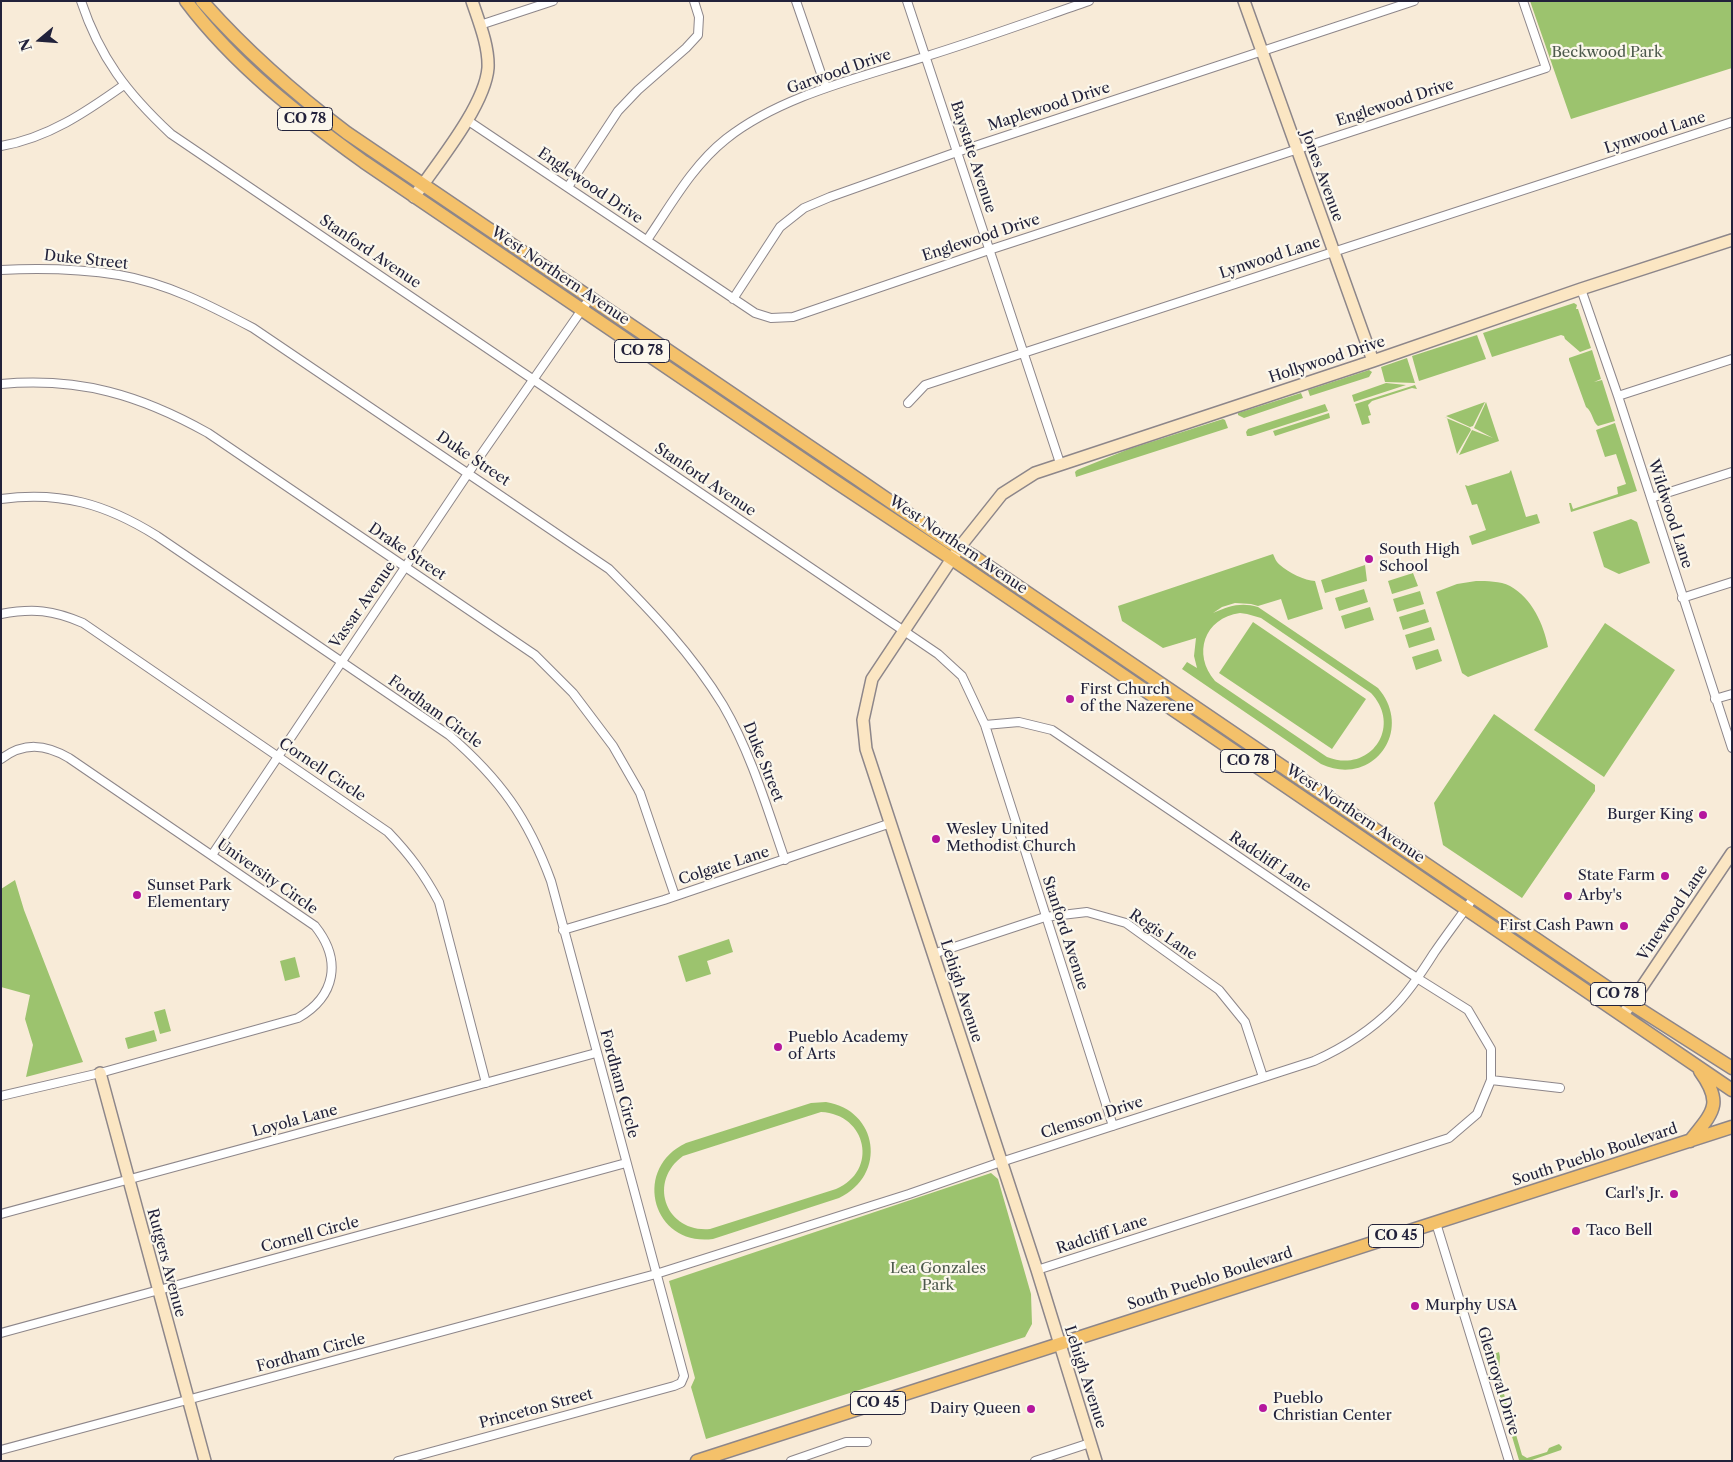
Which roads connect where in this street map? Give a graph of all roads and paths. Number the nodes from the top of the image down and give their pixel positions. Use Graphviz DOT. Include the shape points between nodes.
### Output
graph roads {
  1 [pos="81,1"];
  2 [pos="186,1"];
  3 [pos="202,1"];
  4 [pos="472,1"];
  5 [pos="553,1"];
  6 [pos="694,1"];
  7 [pos="796,1"];
  8 [pos="907,1"];
  9 [pos="1089,1"];
  10 [pos="1244,1"];
  11 [pos="1414,1"];
  12 [pos="1523,1"];
  13 [pos="480,25"];
  14 [pos="1262,51"];
  15 [pos="926,57"];
  16 [pos="124,85"];
  17 [pos="826,88"];
  18 [pos="467,120"];
  19 [pos="1732,122"];
  20 [pos="1,146"];
  21 [pos="1297,149"];
  22 [pos="957,152"];
  23 [pos="422,184"];
  24 [pos="568,186"];
  25 [pos="414,197"];
  26 [pos="647,240"];
  27 [pos="1732,240"];
  28 [pos="989,250"];
  29 [pos="1334,252"];
  30 [pos="1,270"];
  31 [pos="1581,288"];
  32 [pos="590,298"];
  33 [pos="733,298"];
  34 [pos="582,310"];
  35 [pos="1024,354"];
  36 [pos="1732,359"];
  37 [pos="1373,361"];
  38 [pos="534,380"];
  39 [pos="1,384"];
  40 [pos="1618,396"];
  41 [pos="908,403"];
  42 [pos="1060,463"];
  43 [pos="468,472"];
  44 [pos="1732,472"];
  45 [pos="1651,498"];
  46 [pos="1,499"];
  47 [pos="959,548"];
  48 [pos="952,559"];
  49 [pos="406,568"];
  50 [pos="1732,582"];
  51 [pos="1682,598"];
  52 [pos="1,614"];
  53 [pos="905,632"];
  54 [pos="341,661"];
  55 [pos="1732,694"];
  56 [pos="1715,699"];
  57 [pos="985,725"];
  58 [pos="1732,748"];
  59 [pos="277,756"];
  60 [pos="1,759"];
  61 [pos="891,823"];
  62 [pos="1732,853"];
  63 [pos="212,855"];
  64 [pos="785,860"];
  65 [pos="675,896"];
  66 [pos="1474,897"];
  67 [pos="1466,909"];
  68 [pos="1045,917"];
  69 [pos="563,930"];
  70 [pos="933,954"];
  71 [pos="1417,978"];
  72 [pos="1630,1003"];
  73 [pos="1623,1015"];
  74 [pos="596,1053"];
  75 [pos="1697,1066"];
  76 [pos="1732,1068"];
  77 [pos="100,1073"];
  78 [pos="1263,1077"];
  79 [pos="1491,1080"];
  80 [pos="486,1083"];
  81 [pos="1560,1088"];
  82 [pos="1732,1090"];
  83 [pos="1,1096"];
  84 [pos="1113,1126"];
  85 [pos="1732,1127"];
  86 [pos="1690,1141"];
  87 [pos="1002,1162"];
  88 [pos="626,1163"];
  89 [pos="129,1180"];
  90 [pos="1,1214"];
  91 [pos="1436,1223"];
  92 [pos="1037,1270"];
  93 [pos="656,1274"];
  94 [pos="158,1290"];
  95 [pos="1,1333"];
  96 [pos="1060,1345"];
  97 [pos="681,1382"];
  98 [pos="188,1400"];
  99 [pos="867,1442"];
  100 [pos="1090,1442"];
  101 [pos="1,1450"];
  102 [pos="205,1461"];
  103 [pos="398,1461"];
  104 [pos="697,1461"];
  105 [pos="791,1461"];
  106 [pos="1035,1461"];
  107 [pos="1096,1461"];
  108 [pos="1509,1461"];
  1 -- 16 [label="street, Stanford Avenue" via="102,52"];
  2 -- 25 [label="main road, West Northern Avenue / CO 78" via="228,50 294,111"];
  3 -- 23 [label="main road, West Northern Avenue / CO 78" via="222,25 302,98"];
  4 -- 13 [label="street"];
  5 -- 13 [label="street"];
  6 -- 24 [label="street" via="699,17 698,35 618,111"];
  7 -- 17 [label="street"];
  8 -- 15 [label="street, Baystate Avenue"];
  9 -- 15 [label="street, Garwood Drive"];
  10 -- 14 [label="street, Jones Avenue"];
  11 -- 14 [label="street, Maplewood Drive"];
  12 -- 21 [label="street, Englewood Drive" via="1546,68"];
  13 -- 18 [label="street" via="488,67 486,80"];
  14 -- 21 [label="street, Jones Avenue"];
  14 -- 22 [label="street, Maplewood Drive"];
  15 -- 17 [label="street, Garwood Drive"];
  15 -- 22 [label="street, Baystate Avenue"];
  16 -- 20 [label="street" via="66,124 29,140"];
  16 -- 38 [label="street, Stanford Avenue" via="171,134"];
  17 -- 26 [label="street, Garwood Drive" via="760,116 726,139 700,163"];
  18 -- 23 [label="street"];
  18 -- 24 [label="street, Englewood Drive"];
  19 -- 29 [label="street, Lynwood Lane"];
  21 -- 28 [label="street, Englewood Drive"];
  21 -- 29 [label="street, Jones Avenue"];
  22 -- 28 [label="street, Baystate Avenue"];
  22 -- 33 [label="street, Maplewood Drive" via="804,208 780,227"];
  23 -- 25 [label="street"];
  23 -- 32 [label="main road, West Northern Avenue / CO 78"];
  24 -- 26 [label="street, Englewood Drive"];
  25 -- 34 [label="main road, West Northern Avenue / CO 78"];
  26 -- 33 [label="street, Englewood Drive"];
  27 -- 31 [label="street, Hollywood Drive"];
  28 -- 33 [label="street, Englewood Drive" via="793,317 771,318 755,313"];
  28 -- 35 [label="street, Baystate Avenue"];
  29 -- 35 [label="street, Lynwood Lane"];
  29 -- 37 [label="street, Jones Avenue"];
  30 -- 43 [label="street, Duke Street" via="34,268 120,275 207,303 253,328"];
  31 -- 37 [label="street, Hollywood Drive"];
  31 -- 40 [label="street, Wildwood Lane"];
  32 -- 34 [label="street, Vassar Avenue"];
  32 -- 47 [label="main road, West Northern Avenue / CO 78"];
  34 -- 38 [label="street, Vassar Avenue"];
  34 -- 48 [label="main road, West Northern Avenue / CO 78"];
  35 -- 41 [label="street, Lynwood Lane" via="925,385"];
  35 -- 42 [label="street, Baystate Avenue"];
  36 -- 40 [label="street"];
  37 -- 42 [label="street, Hollywood Drive"];
  38 -- 43 [label="street, Vassar Avenue"];
  38 -- 53 [label="street, Stanford Avenue"];
  39 -- 49 [label="street, Drake Street" via="72,384 125,395 155,406 208,432"];
  40 -- 45 [label="street, Wildwood Lane"];
  42 -- 47 [label="street, Hollywood Drive" via="1035,473 1002,494"];
  43 -- 49 [label="street, Vassar Avenue"];
  43 -- 64 [label="street, Duke Street" via="609,569 688,655 723,705 749,758"];
  44 -- 45 [label="street"];
  45 -- 51 [label="street, Wildwood Lane"];
  46 -- 54 [label="street, Fordham Circle" via="58,497 120,515 157,536"];
  47 -- 48 [label="street, Lehigh Avenue"];
  47 -- 66 [label="main road, West Northern Avenue / CO 78"];
  48 -- 53 [label="street, Lehigh Avenue"];
  48 -- 67 [label="main road, West Northern Avenue / CO 78"];
  49 -- 54 [label="street, Vassar Avenue"];
  49 -- 65 [label="street, Drake Street" via="535,655 573,693 613,746 640,793"];
  50 -- 51 [label="street"];
  51 -- 56 [label="street, Wildwood Lane"];
  52 -- 59 [label="street, Cornell Circle" via="51,611 83,623"];
  53 -- 57 [label="street, Stanford Avenue" via="938,654 962,676"];
  53 -- 61 [label="street, Lehigh Avenue" via="872,679 863,720 866,749"];
  54 -- 59 [label="street, Vassar Avenue"];
  54 -- 69 [label="street, Fordham Circle" via="449,735 496,780 520,813 542,858"];
  55 -- 56 [label="street"];
  56 -- 58 [label="street, Wildwood Lane"];
  57 -- 68 [label="street, Stanford Avenue"];
  57 -- 71 [label="street, Radcliff Lane" via="1019,722 1052,730"];
  59 -- 63 [label="street, Vassar Avenue"];
  59 -- 80 [label="street, Cornell Circle" via="388,832 410,854 439,902"];
  60 -- 63 [label="street, University Circle" via="11,752 36,746 58,752"];
  61 -- 64 [label="street, Colgate Lane"];
  61 -- 70 [label="street, Lehigh Avenue"];
  62 -- 72 [label="street, Vinewood Lane"];
  63 -- 77 [label="street, University Circle" via="303,917 323,936 332,960 332,972 324,996 309,1012 298,1018"];
  64 -- 65 [label="street, Colgate Lane"];
  65 -- 69 [label="street, Colgate Lane"];
  66 -- 67 [label="street, Clemson Drive"];
  66 -- 72 [label="main road, West Northern Avenue / CO 78"];
  67 -- 71 [label="street, Clemson Drive"];
  67 -- 73 [label="main road, West Northern Avenue / CO 78"];
  68 -- 70 [label="street, Regis Lane"];
  68 -- 78 [label="street, Regis Lane" via="1087,912 1126,923 1219,990 1245,1022"];
  68 -- 84 [label="street, Stanford Avenue"];
  69 -- 74 [label="street, Fordham Circle"];
  70 -- 87 [label="street, Lehigh Avenue"];
  71 -- 78 [label="street, Clemson Drive" via="1394,1007 1354,1039 1332,1053"];
  71 -- 79 [label="street, Radcliff Lane" via="1468,1010 1491,1049"];
  72 -- 73 [label="street, Vinewood Lane"];
  72 -- 76 [label="main road, West Northern Avenue / CO 78"];
  73 -- 75 [label="main road, West Northern Avenue / CO 78"];
  74 -- 80 [label="street, Loyola Lane"];
  74 -- 88 [label="street, Fordham Circle"];
  75 -- 82 [label="main road, West Northern Avenue / CO 78"];
  75 -- 86 [label="main road" via="1708,1082 1714,1104 1709,1118"];
  77 -- 83 [label="street, University Circle"];
  77 -- 89 [label="street, Rutgers Avenue"];
  78 -- 84 [label="street, Clemson Drive"];
  79 -- 81 [label="street"];
  79 -- 92 [label="street, Radcliff Lane" via="1477,1114 1449,1138"];
  80 -- 89 [label="street, Loyola Lane"];
  84 -- 87 [label="street, Clemson Drive"];
  85 -- 86 [label="main road, South Pueblo Boulevard / CO 45"];
  86 -- 91 [label="main road, South Pueblo Boulevard / CO 45"];
  87 -- 92 [label="street, Lehigh Avenue"];
  87 -- 93 [label="street, Clemson Drive"];
  88 -- 93 [label="street, Fordham Circle"];
  88 -- 94 [label="street, Cornell Circle"];
  89 -- 90 [label="street, Loyola Lane"];
  89 -- 94 [label="street, Rutgers Avenue"];
  91 -- 96 [label="main road, South Pueblo Boulevard / CO 45"];
  91 -- 108 [label="street, Glenroyal Drive"];
  92 -- 96 [label="street, Lehigh Avenue"];
  93 -- 97 [label="street, Fordham Circle" via="684,1376"];
  93 -- 98 [label="street, Fordham Circle"];
  94 -- 95 [label="street, Cornell Circle"];
  94 -- 98 [label="street, Rutgers Avenue"];
  96 -- 100 [label="street, Lehigh Avenue"];
  96 -- 104 [label="main road, South Pueblo Boulevard / CO 45"];
  97 -- 103 [label="street, Princeton Street"];
  98 -- 101 [label="street, Fordham Circle"];
  98 -- 102 [label="street, Rutgers Avenue"];
  99 -- 105 [label="street" via="846,1442"];
  100 -- 106 [label="street"];
  100 -- 107 [label="street, Lehigh Avenue"];
}
